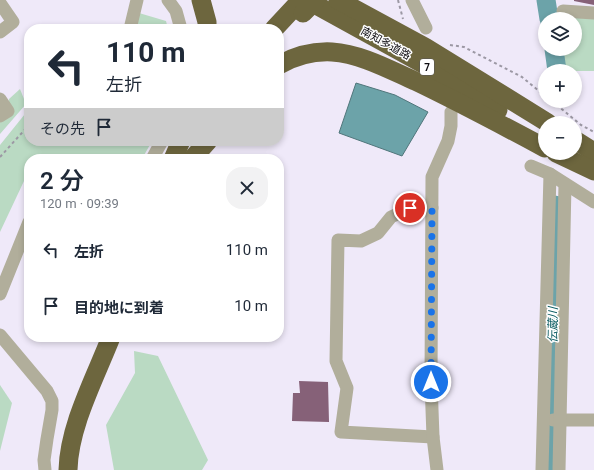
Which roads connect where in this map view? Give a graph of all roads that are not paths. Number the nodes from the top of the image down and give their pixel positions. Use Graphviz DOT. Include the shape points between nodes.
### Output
graph roads {
  1 [pos="137,0"];
  2 [pos="168,0"];
  3 [pos="201,0"];
  4 [pos="316,0"];
  5 [pos="338,0"];
  6 [pos="358,0"];
  7 [pos="412,0"];
  8 [pos="0,3"];
  9 [pos="301,5"];
  10 [pos="563,11"];
  11 [pos="594,13"];
  12 [pos="131,24"];
  13 [pos="180,24"];
  14 [pos="207,24"];
  15 [pos="280,24"];
  16 [pos="426,28"];
  17 [pos="284,30"];
  18 [pos="0,32"];
  19 [pos="284,62"];
  20 [pos="0,99"];
  21 [pos="525,109"];
  22 [pos="451,112"];
  23 [pos="0,116"];
  24 [pos="538,117"];
  25 [pos="538,135"];
  26 [pos="538,144"];
  27 [pos="582,144"];
  28 [pos="204,146"];
  29 [pos="594,152"];
  30 [pos="196,154"];
  31 [pos="572,160"];
  32 [pos="579,160"];
  33 [pos="531,166"];
  34 [pos="594,170"];
  35 [pos="550,175"];
  36 [pos="565,184"];
  37 [pos="594,202"];
  38 [pos="432,208"];
  39 [pos="24,234"];
  40 [pos="0,294"];
  41 [pos="0,335"];
  42 [pos="95,342"];
  43 [pos="109,342"];
  44 [pos="543,420"];
  45 [pos="560,420"];
  46 [pos="594,420"];
  47 [pos="433,437"];
  48 [pos="45,470"];
  49 [pos="57,470"];
  50 [pos="68,470"];
  51 [pos="437,470"];
  52 [pos="542,470"];
  53 [pos="559,470"];
  1 -- 12 [label="street"];
  2 -- 13 [label="street" via="176,11"];
  3 -- 14 [label="highway"];
  4 -- 9 [label="highway, bridge"];
  5 -- 21 [label="highway, 南知多道路 / 7" via="425,47"];
  6 -- 21 [label="highway" via="492,80"];
  7 -- 16 [label="street"];
  8 -- 18 [label="street" via="13,22"];
  9 -- 15 [label="highway"];
  9 -- 17 [label="highway"];
  9 -- 25 [label="highway, 南知多道路 / 7" via="334,14 425,65"];
  10 -- 11 [label="street"];
  19 -- 26 [label="highway" via="295,57 323,52 347,54 364,59 434,90"];
  20 -- 23 [label="street" via="8,111"];
  21 -- 24 [label="highway, 南知多道路 / 7"];
  22 -- 38 [label="street" via="448,140 432,177"];
  27 -- 29 [label="highway"];
  28 -- 30 [label="highway"];
  31 -- 34 [label="highway"];
  32 -- 34 [label="highway"];
  33 -- 35 [label="street"];
  35 -- 36 [label="street"];
  35 -- 44 [label="street"];
  36 -- 37 [label="street"];
  36 -- 45 [label="street"];
  38 -- 47 [label="street"];
  38 -- 47 [label="street" via="410,208 391,217 378,233 361,241 338,240 336,361 347,388 341,432"];
  39 -- 40 [label="street"];
  41 -- 48 [label="street" via="47,391 52,401 44,460"];
  42 -- 49 [label="highway" via="66,423 59,447"];
  43 -- 50 [label="highway" via="74,430"];
  44 -- 45 [label="street"];
  44 -- 52 [label="street"];
  45 -- 46 [label="street"];
  45 -- 53 [label="street"];
  47 -- 51 [label="street"];
}
